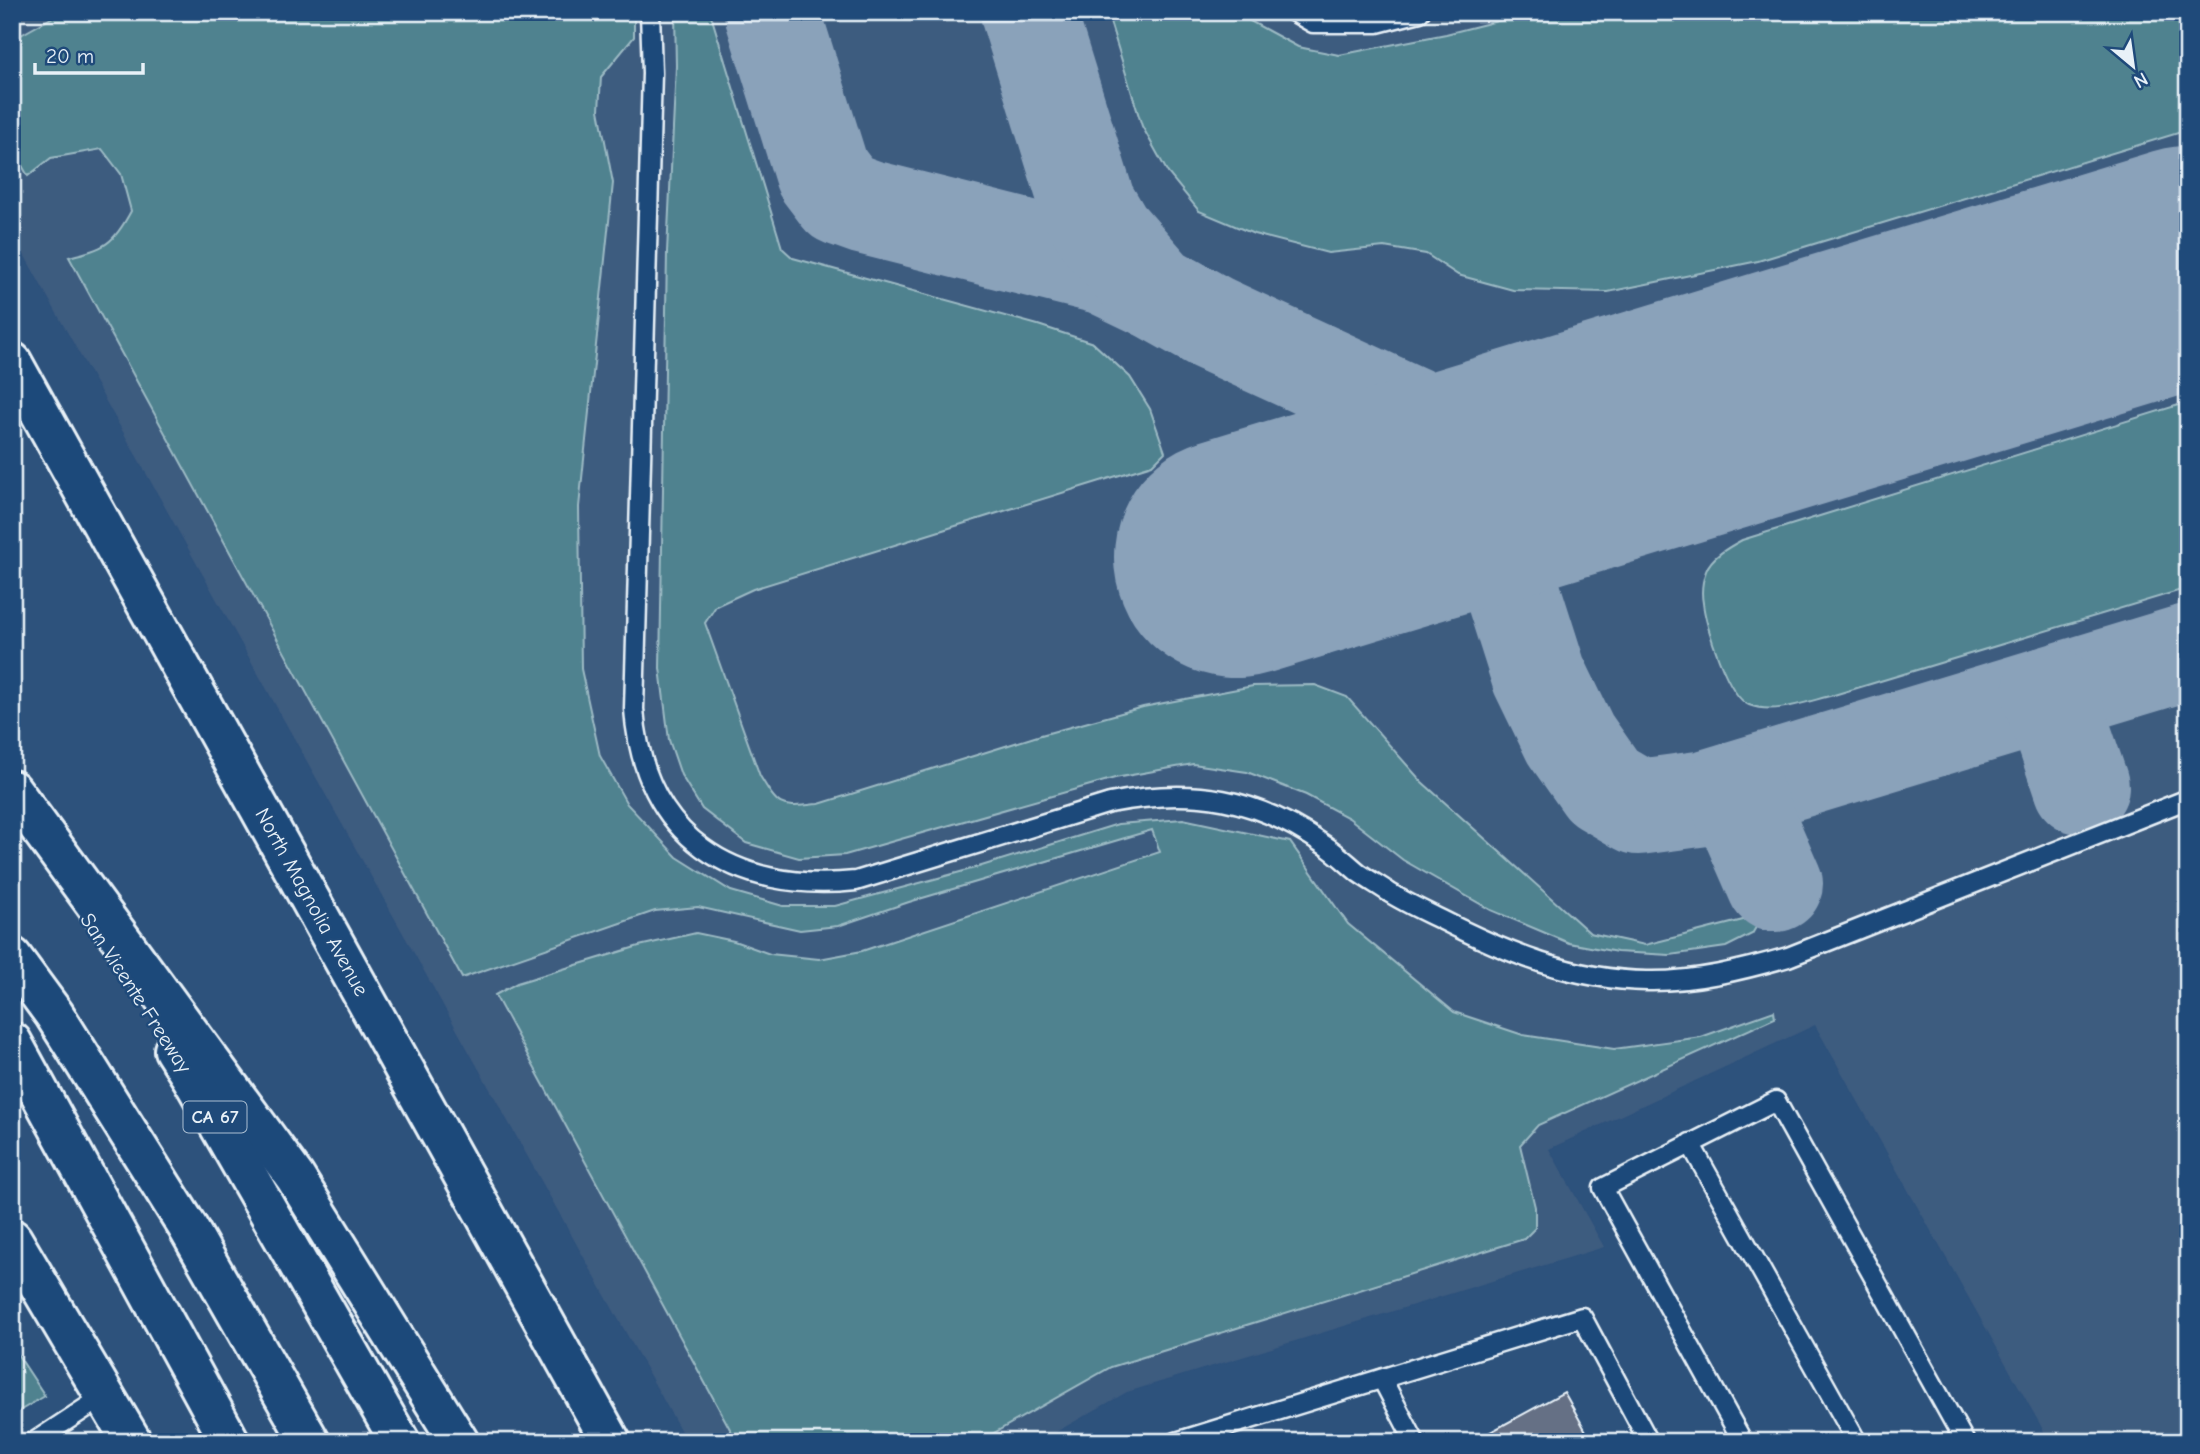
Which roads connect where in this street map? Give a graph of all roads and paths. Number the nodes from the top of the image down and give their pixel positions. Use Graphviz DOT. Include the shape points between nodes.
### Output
graph roads {
  1 [pos="650,12"];
  2 [pos="1294,12"];
  3 [pos="1420,12"];
  4 [pos="12,362"];
  5 [pos="12,790"];
  6 [pos="2188,799"];
  7 [pos="12,803"];
  8 [pos="12,957"];
  9 [pos="12,1042"];
  10 [pos="1690,1143"];
  11 [pos="12,1238"];
  12 [pos="1382,1379"];
  13 [pos="104,1396"];
  14 [pos="34,1442"];
  15 [pos="132,1442"];
  16 [pos="230,1442"];
  17 [pos="310,1442"];
  18 [pos="400,1442"];
  19 [pos="459,1442"];
  20 [pos="611,1442"];
  21 [pos="1176,1442"];
  22 [pos="1415,1442"];
  23 [pos="1649,1442"];
  24 [pos="1743,1442"];
  25 [pos="1857,1442"];
  26 [pos="1965,1442"];
  1 -- 6 [label="lane" via="635,732 641,760 664,807 715,857 741,870 786,882 856,881 1110,803 1148,796 1198,796 1245,805 1292,825 1393,895 1526,959 1594,976 1650,981 1724,972 1788,957"];
  2 -- 3 [label="lane" via="1313,23 1377,23"];
  4 -- 20 [label="main road, North Magnolia Avenue"];
  5 -- 19 [label="main road" via="295,1177"];
  7 -- 18 [label="main road, San Vicente Freeway / CA 67" via="192,1078"];
  8 -- 17 [label="main road" via="54,1014 187,1226"];
  9 -- 16 [label="main road"];
  10 -- 24 [label="lane" via="1603,1188"];
  10 -- 25 [label="lane"];
  10 -- 26 [label="lane" via="1776,1101"];
  11 -- 13 [label="main road"];
  12 -- 21 [label="lane"];
  12 -- 22 [label="lane"];
  12 -- 23 [label="lane" via="1583,1317"];
  13 -- 14 [label="lane"];
  13 -- 15 [label="main road"];
}
